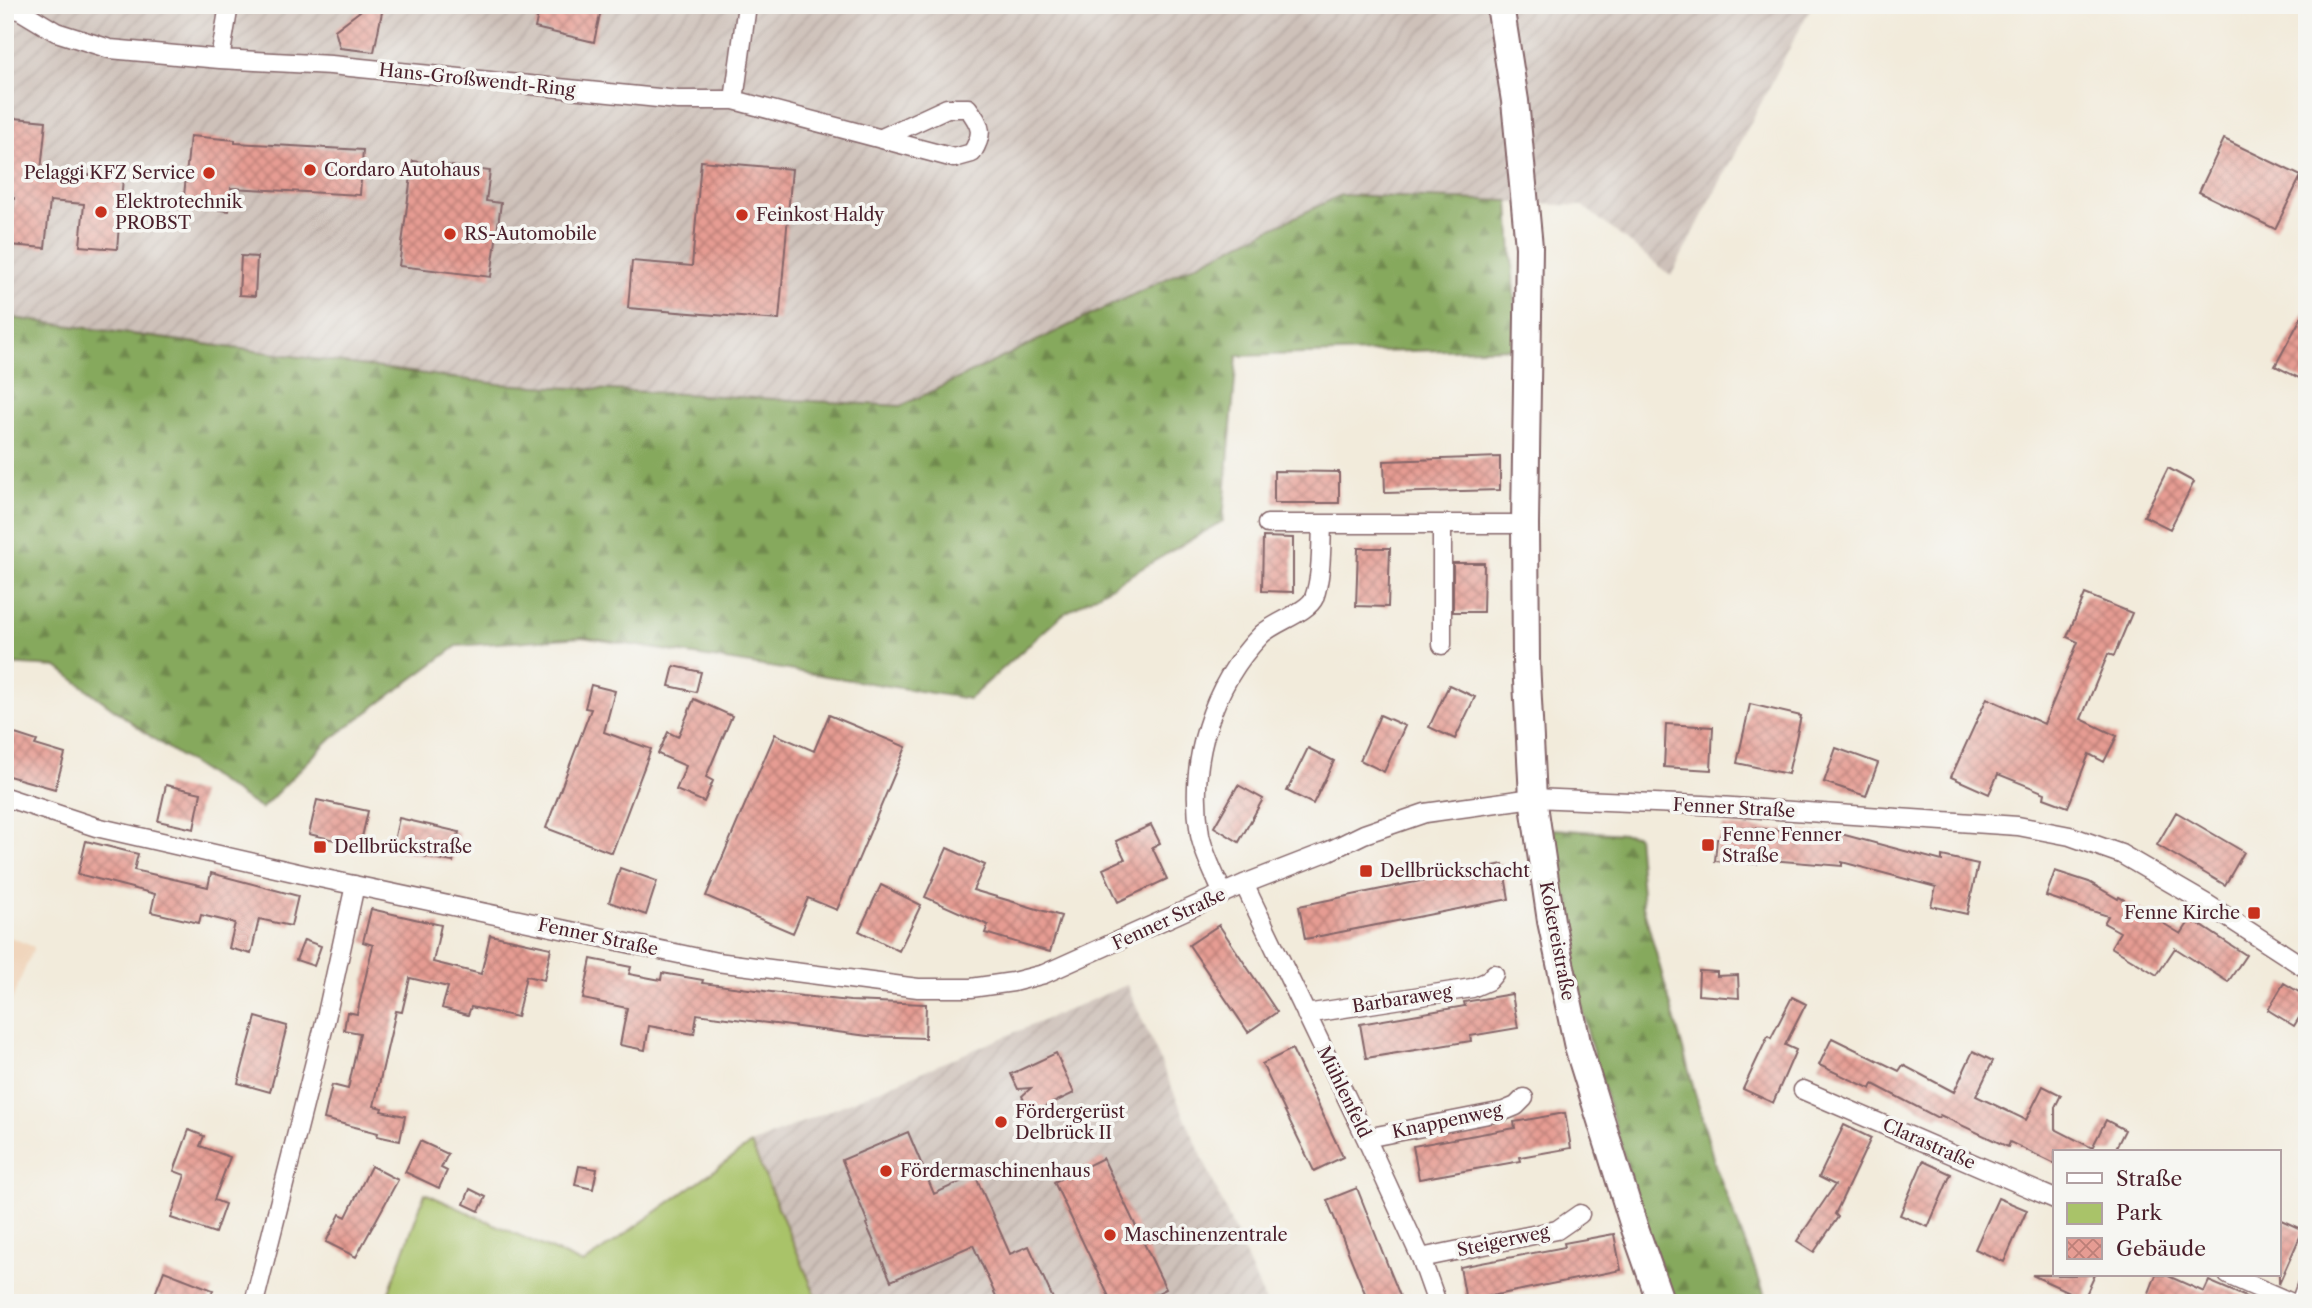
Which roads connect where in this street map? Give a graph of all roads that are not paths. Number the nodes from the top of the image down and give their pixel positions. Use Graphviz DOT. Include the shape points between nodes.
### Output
graph roads {
  1 [pos="11,5"];
  2 [pos="229,5"];
  3 [pos="747,5"];
  4 [pos="1500,5"];
  5 [pos="220,59"];
  6 [pos="734,100"];
  7 [pos="882,138"];
  8 [pos="1267,524"];
  9 [pos="1322,524"];
  10 [pos="1442,524"];
  11 [pos="1511,524"];
  12 [pos="1442,645"];
  13 [pos="5,797"];
  14 [pos="1533,798"];
  15 [pos="1244,884"];
  16 [pos="355,885"];
  17 [pos="1223,894"];
  18 [pos="2307,969"];
  19 [pos="1494,974"];
  20 [pos="1306,1014"];
  21 [pos="1803,1090"];
  22 [pos="1524,1098"];
  23 [pos="1366,1138"];
  24 [pos="2053,1198"];
  25 [pos="1580,1214"];
  26 [pos="1421,1258"];
  27 [pos="2230,1276"];
  28 [pos="2307,1284"];
  29 [pos="254,1303"];
  30 [pos="1437,1303"];
  31 [pos="1661,1303"];
  32 [pos="2292,1303"];
  33 [pos="2300,1303"];
  1 -- 5 [label="street, Hans-Großwendt-Ring" via="56,32 110,48"];
  2 -- 5 [label="street"];
  3 -- 6 [label="street"];
  4 -- 14 [label="main road, Kokereistraße" via="1529,247 1526,661"];
  5 -- 6 [label="street, Hans-Großwendt-Ring" via="331,65 678,100"];
  6 -- 7 [label="street, Hans-Großwendt-Ring"];
  7 -- 7 [label="street, Hans-Großwendt-Ring" via="954,158 972,153 981,138 979,122 968,108 947,108"];
  8 -- 9 [label="street"];
  9 -- 10 [label="street"];
  9 -- 17 [label="street" via="1313,600 1269,627 1244,653 1216,699 1199,755 1200,837"];
  10 -- 11 [label="street"];
  10 -- 12 [label="street"];
  13 -- 16 [label="street, Fenner Straße" via="96,827"];
  14 -- 15 [label="street, Fenner Straße" via="1425,813"];
  14 -- 18 [label="street, Fenner Straße" via="2018,826 2070,836 2121,854"];
  14 -- 31 [label="main road, Kokereistraße" via="1551,921 1578,1047"];
  15 -- 17 [label="street, Fenner Straße"];
  15 -- 20 [label="street, Mühlenfeld"];
  16 -- 17 [label="street, Fenner Straße" via="717,962 947,989 1044,974"];
  16 -- 29 [label="street"];
  19 -- 20 [label="street, Barbaraweg" via="1472,988"];
  20 -- 23 [label="street, Mühlenfeld"];
  21 -- 24 [label="street, Clarastraße"];
  22 -- 23 [label="street, Knappenweg" via="1504,1111"];
  23 -- 26 [label="street, Mühlenfeld"];
  25 -- 26 [label="street, Steigerweg" via="1557,1230"];
  26 -- 30 [label="street, Mühlenfeld"];
  27 -- 32 [label="street"];
  28 -- 33 [label="street"];
}
